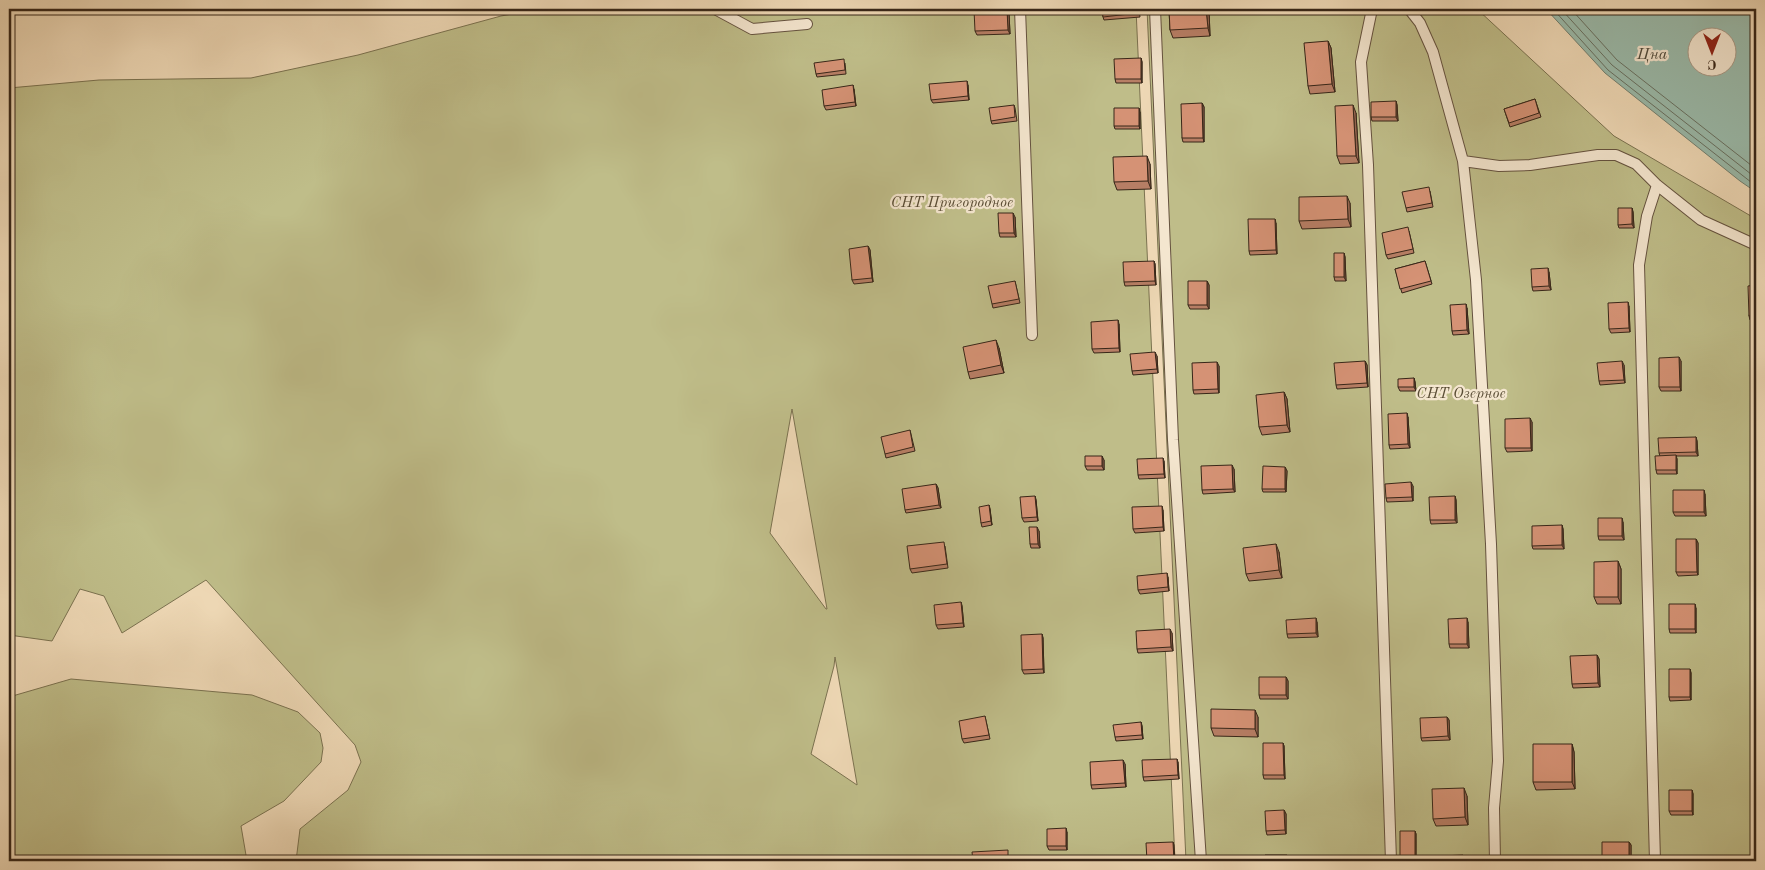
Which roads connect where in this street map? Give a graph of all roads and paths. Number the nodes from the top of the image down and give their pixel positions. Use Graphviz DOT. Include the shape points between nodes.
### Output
graph roads {
  1 [pos="715,9"];
  2 [pos="1020,9"];
  3 [pos="1155,9"];
  4 [pos="1372,9"];
  5 [pos="1409,9"];
  6 [pos="807,24"];
  7 [pos="1463,161"];
  8 [pos="1657,185"];
  9 [pos="1756,244"];
  10 [pos="1032,335"];
  11 [pos="1201,861"];
  12 [pos="1391,861"];
  13 [pos="1495,861"];
  14 [pos="1655,861"];
  1 -- 6 [label="lane" via="752,29"];
  2 -- 10 [label="lane"];
  3 -- 11 [label="lane" via="1173,440"];
  4 -- 12 [label="lane" via="1361,62 1368,165"];
  5 -- 7 [label="lane" via="1420,23 1433,52"];
  7 -- 8 [label="lane" via="1499,166 1530,165 1616,155 1636,164"];
  7 -- 13 [label="lane" via="1476,280 1491,544 1498,761 1494,808"];
  8 -- 9 [label="lane" via="1701,220"];
  8 -- 14 [label="lane" via="1647,216 1639,265"];
}
